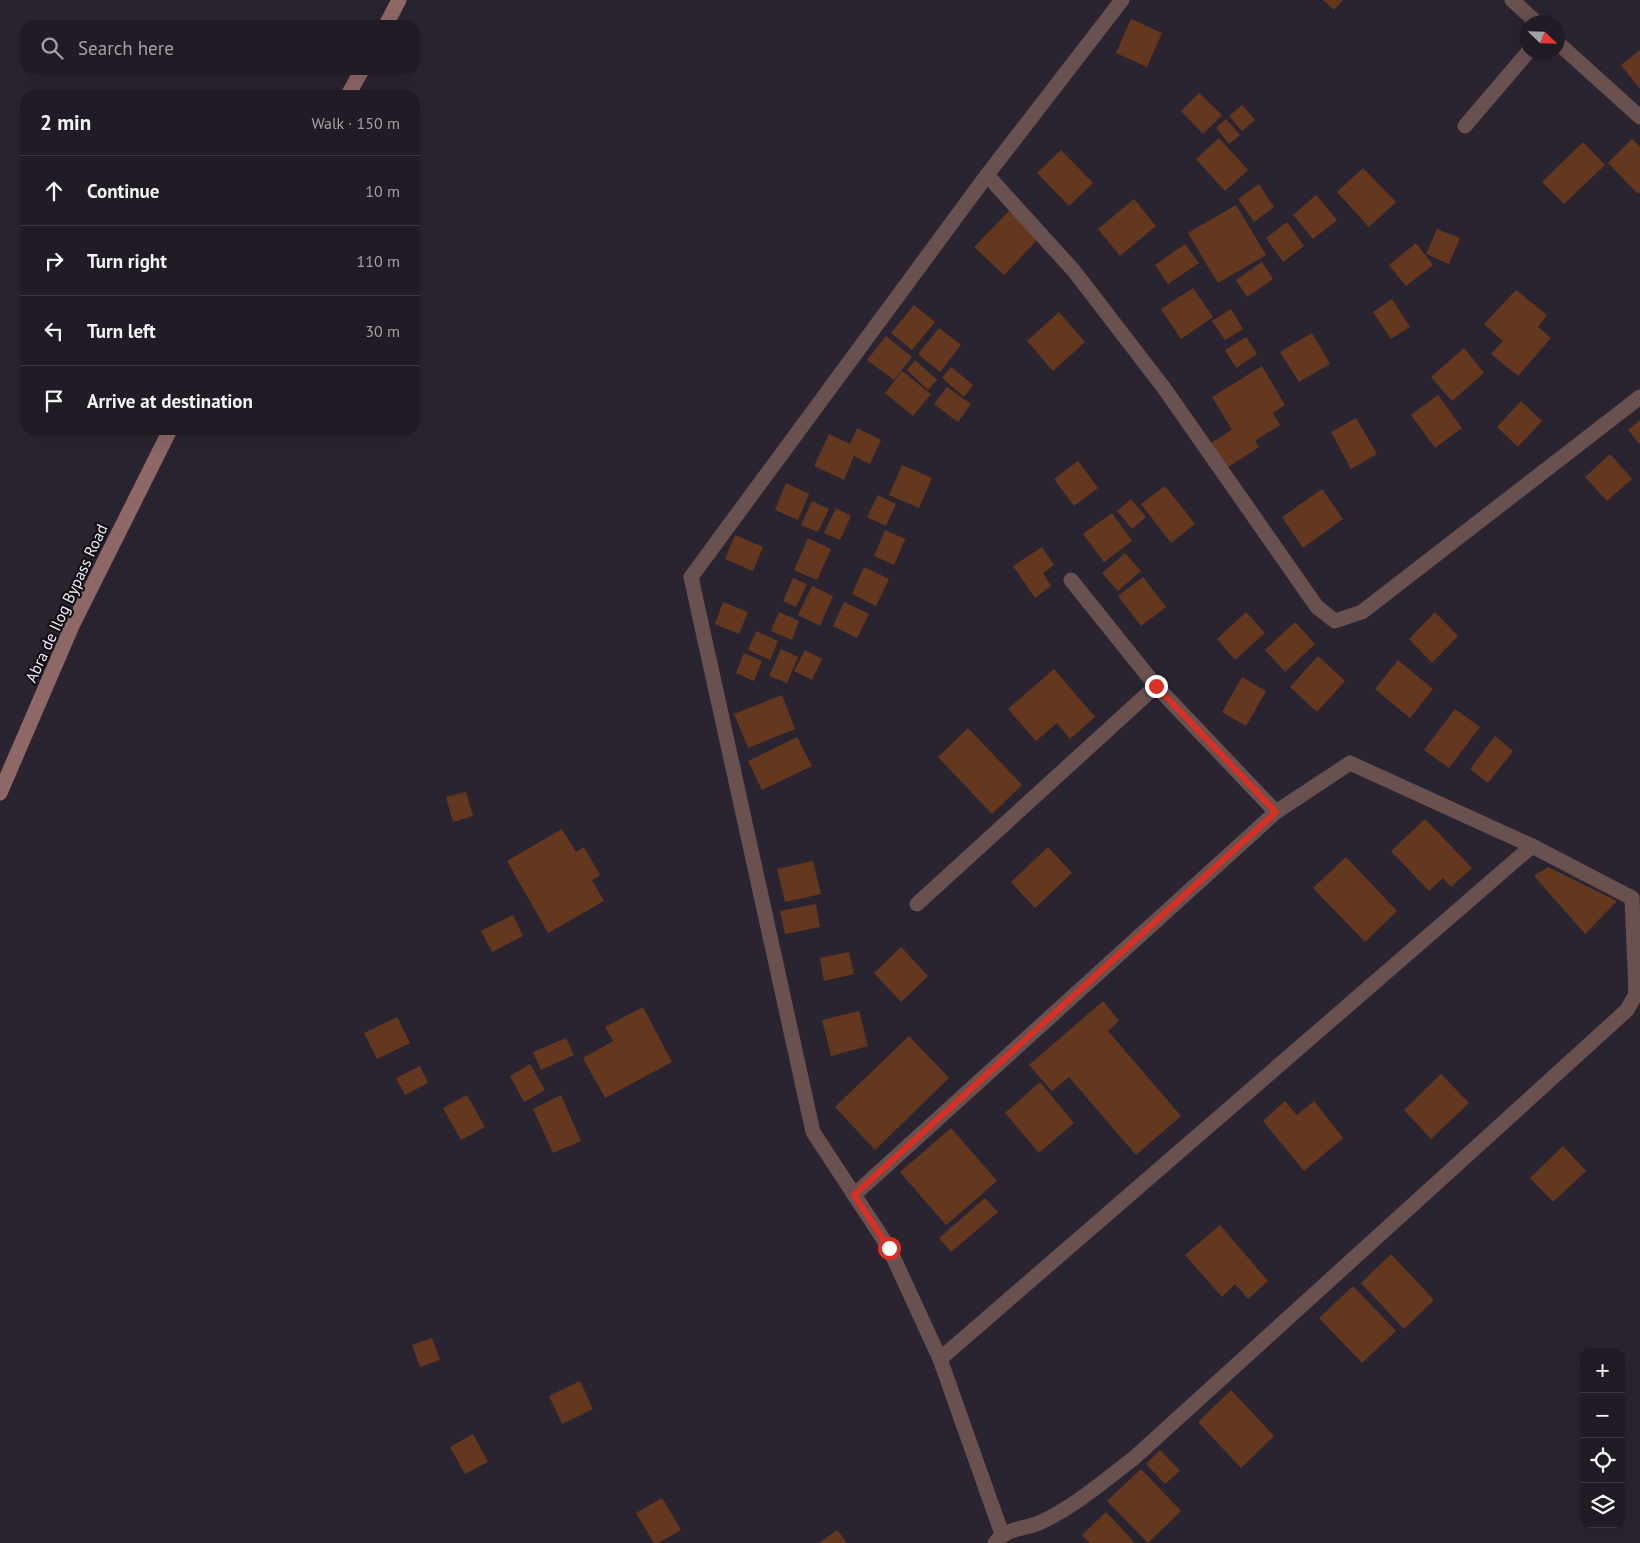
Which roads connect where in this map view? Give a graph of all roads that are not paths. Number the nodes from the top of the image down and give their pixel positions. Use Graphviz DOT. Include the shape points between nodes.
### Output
graph roads {
  1 [pos="399,0"];
  2 [pos="1122,0"];
  3 [pos="1512,0"];
  4 [pos="1528,15"];
  5 [pos="389,20"];
  6 [pos="1565,49"];
  7 [pos="1521,60"];
  8 [pos="359,75"];
  9 [pos="351,90"];
  10 [pos="1640,117"];
  11 [pos="1465,126"];
  12 [pos="987,175"];
  13 [pos="1640,397"];
  14 [pos="168,435"];
  15 [pos="1071,580"];
  16 [pos="1156,686"];
  17 [pos="0,793"];
  18 [pos="1276,812"];
  19 [pos="1532,846"];
  20 [pos="1636,895"];
  21 [pos="917,904"];
  22 [pos="854,1195"];
  23 [pos="940,1359"];
  24 [pos="998,1538"];
  1 -- 5 [label="main road"];
  2 -- 12 [label="street"];
  3 -- 4 [label="street"];
  6 -- 10 [label="street"];
  7 -- 11 [label="street"];
  8 -- 9 [label="main road"];
  12 -- 13 [label="street" via="1074,271 1164,388 1317,607 1335,621 1362,612"];
  12 -- 22 [label="street" via="691,576 813,1132"];
  14 -- 17 [label="main road, Abra de Ilog Bypass Road" via="72,626"];
  15 -- 16 [label="street"];
  16 -- 18 [label="street"];
  16 -- 21 [label="street"];
  18 -- 19 [label="street" via="1350,763"];
  18 -- 22 [label="street"];
  19 -- 20 [label="street"];
  19 -- 23 [label="street"];
  20 -- 24 [label="street" via="1636,994 1627,1010 1134,1458 1073,1503 1038,1523"];
  22 -- 23 [label="street" via="889,1248"];
  23 -- 24 [label="street"];
}
